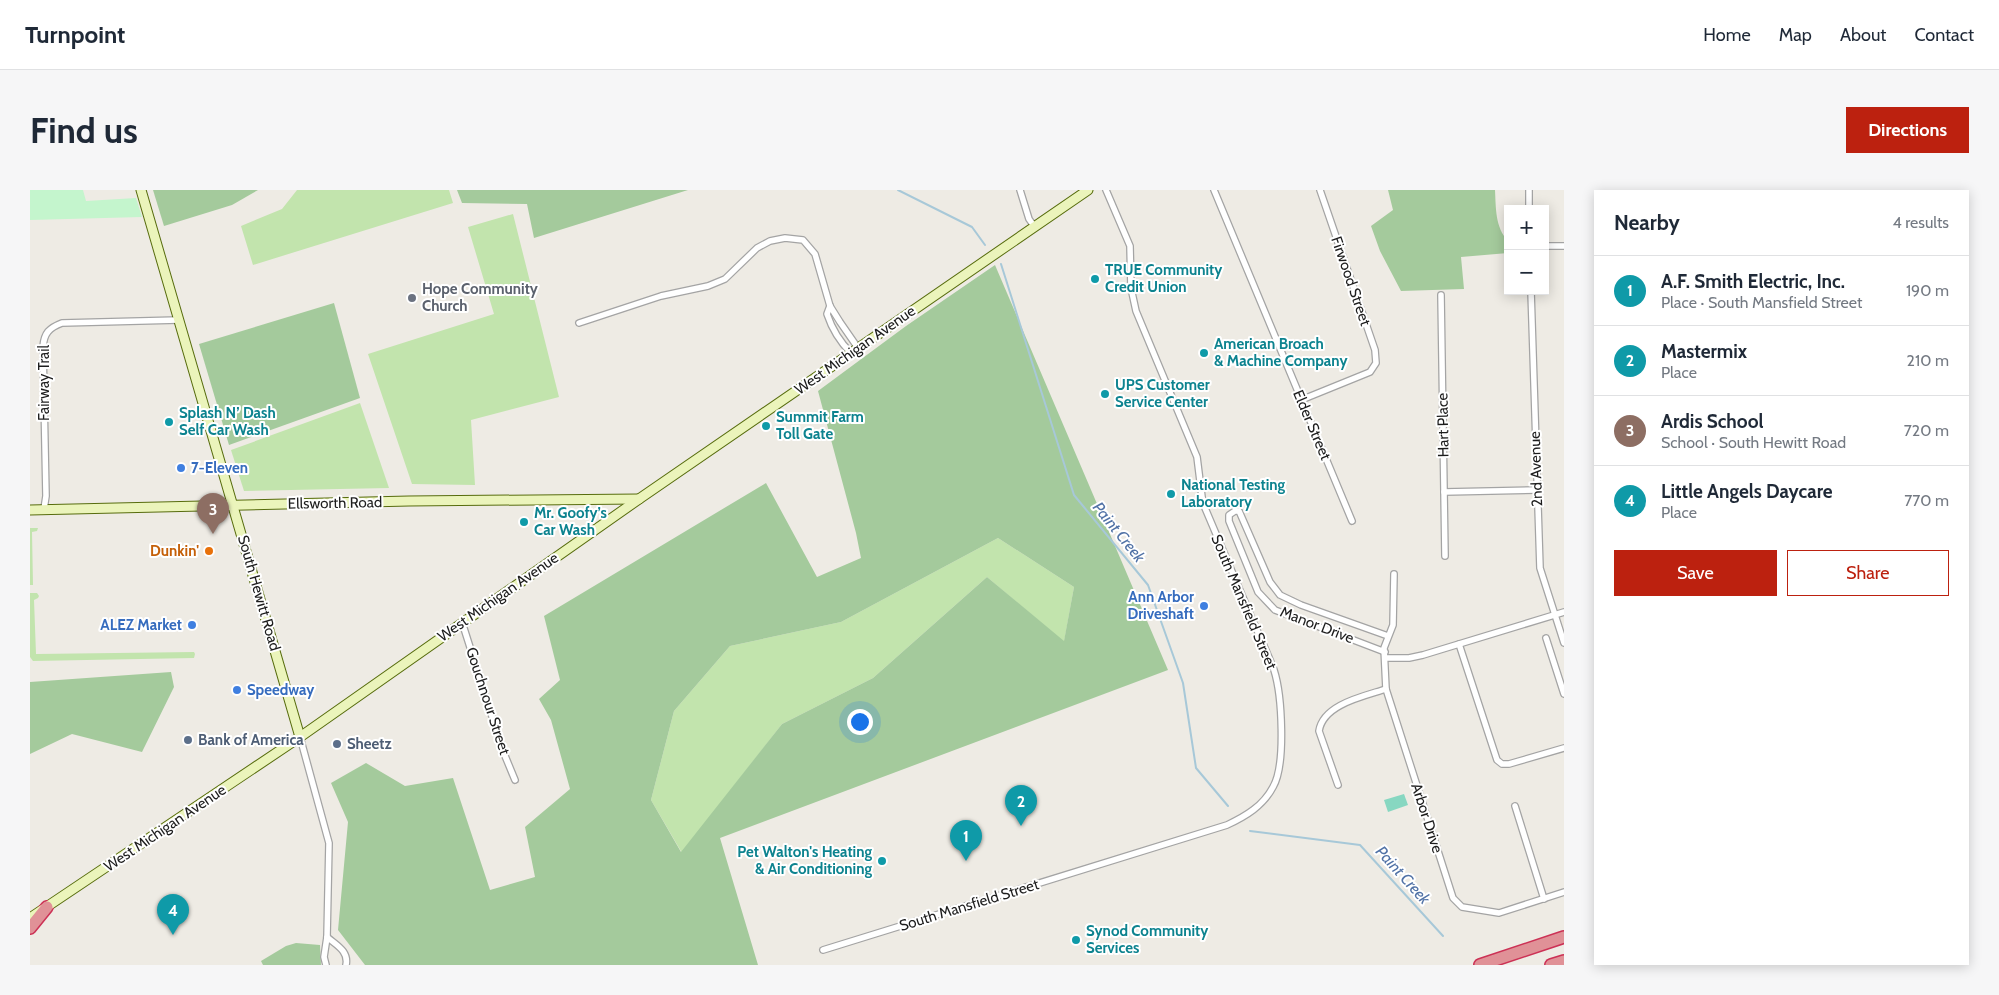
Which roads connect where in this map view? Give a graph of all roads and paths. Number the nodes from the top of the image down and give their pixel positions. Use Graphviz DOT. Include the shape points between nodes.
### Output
graph roads {
  1 [pos="141,190"];
  2 [pos="1020,190"];
  3 [pos="1088,190"];
  4 [pos="1106,190"];
  5 [pos="1214,190"];
  6 [pos="1320,190"];
  7 [pos="1529,190"];
  8 [pos="1529,205"];
  9 [pos="1034,226"];
  10 [pos="1549,246"];
  11 [pos="1564,246"];
  12 [pos="1441,295"];
  13 [pos="1531,295"];
  14 [pos="830,306"];
  15 [pos="179,320"];
  16 [pos="579,322"];
  17 [pos="855,351"];
  18 [pos="1302,400"];
  19 [pos="1536,490"];
  20 [pos="1444,492"];
  21 [pos="639,499"];
  22 [pos="233,504"];
  23 [pos="44,509"];
  24 [pos="30,510"];
  25 [pos="1352,521"];
  26 [pos="1445,556"];
  27 [pos="1394,574"];
  28 [pos="1564,612"];
  29 [pos="1554,614"];
  30 [pos="462,622"];
  31 [pos="1388,636"];
  32 [pos="1546,638"];
  33 [pos="1564,643"];
  34 [pos="1459,644"];
  35 [pos="1385,655"];
  36 [pos="1386,689"];
  37 [pos="1564,694"];
  38 [pos="300,737"];
  39 [pos="1564,748"];
  40 [pos="515,780"];
  41 [pos="1338,785"];
  42 [pos="1515,806"];
  43 [pos="1564,892"];
  44 [pos="1544,899"];
  45 [pos="47,906"];
  46 [pos="30,918"];
  47 [pos="30,928"];
  48 [pos="327,937"];
  49 [pos="1564,937"];
  50 [pos="823,950"];
  51 [pos="1564,961"];
  52 [pos="326,965"];
  53 [pos="346,965"];
  54 [pos="1480,965"];
  55 [pos="1551,965"];
  1 -- 15 [label="main road, South Hewitt Road"];
  2 -- 9 [label="street"];
  3 -- 9 [label="main road, West Michigan Avenue"];
  4 -- 50 [label="street, South Mansfield Street" via="1130,246 1136,310 1197,457 1205,508 1274,671 1282,752 1274,786 1247,816 1227,825"];
  5 -- 18 [label="street, Elder Street"];
  6 -- 18 [label="street, Firwood Street" via="1375,350 1376,363 1370,372"];
  7 -- 8 [label="street"];
  9 -- 17 [label="main road, West Michigan Avenue"];
  10 -- 11 [label="street"];
  12 -- 20 [label="street, Hart Place"];
  13 -- 19 [label="street, 2nd Avenue"];
  14 -- 16 [label="street" via="815,254 803,240 786,238 757,248 725,279 708,286 661,296"];
  14 -- 17 [label="street"];
  14 -- 17 [label="street" via="827,314 832,327 844,346"];
  15 -- 22 [label="main road, South Hewitt Road"];
  15 -- 23 [label="street, Fairway Trail" via="62,323 48,330 43,347"];
  17 -- 21 [label="main road, West Michigan Avenue"];
  18 -- 25 [label="street, Elder Street"];
  19 -- 20 [label="street"];
  19 -- 29 [label="street, 2nd Avenue" via="1540,568"];
  20 -- 26 [label="street, Hart Place"];
  21 -- 22 [label="main road, Ellsworth Road"];
  21 -- 30 [label="main road, West Michigan Avenue"];
  22 -- 23 [label="main road, Ellsworth Road"];
  22 -- 38 [label="main road, South Hewitt Road"];
  23 -- 24 [label="main road, Ellsworth Road"];
  27 -- 31 [label="street, Arbor Drive" via="1393,624"];
  28 -- 29 [label="street, Manor Drive"];
  29 -- 33 [label="street, 2nd Avenue"];
  29 -- 34 [label="street, Manor Drive"];
  30 -- 38 [label="main road, West Michigan Avenue"];
  30 -- 40 [label="street, Gouchnour Street" via="502,751"];
  31 -- 35 [label="street, Arbor Drive"];
  31 -- 35 [label="street, Manor Drive" via="1280,595 1270,582 1239,511 1229,514 1258,592 1275,610"];
  32 -- 37 [label="street"];
  34 -- 35 [label="street, Manor Drive" via="1409,658"];
  34 -- 39 [label="street" via="1497,760 1502,764 1516,763"];
  35 -- 36 [label="street, Arbor Drive"];
  36 -- 41 [label="street" via="1350,699 1320,723 1319,730"];
  36 -- 44 [label="street, Arbor Drive" via="1453,898 1462,907 1499,913"];
  38 -- 45 [label="main road, West Michigan Avenue"];
  38 -- 48 [label="street" via="329,843"];
  42 -- 44 [label="street"];
  43 -- 44 [label="street"];
  45 -- 46 [label="main road, West Michigan Avenue"];
  45 -- 47 [label="highway"];
  48 -- 52 [label="street"];
  48 -- 53 [label="street" via="344,952"];
  49 -- 54 [label="highway"];
  51 -- 55 [label="highway"];
}
